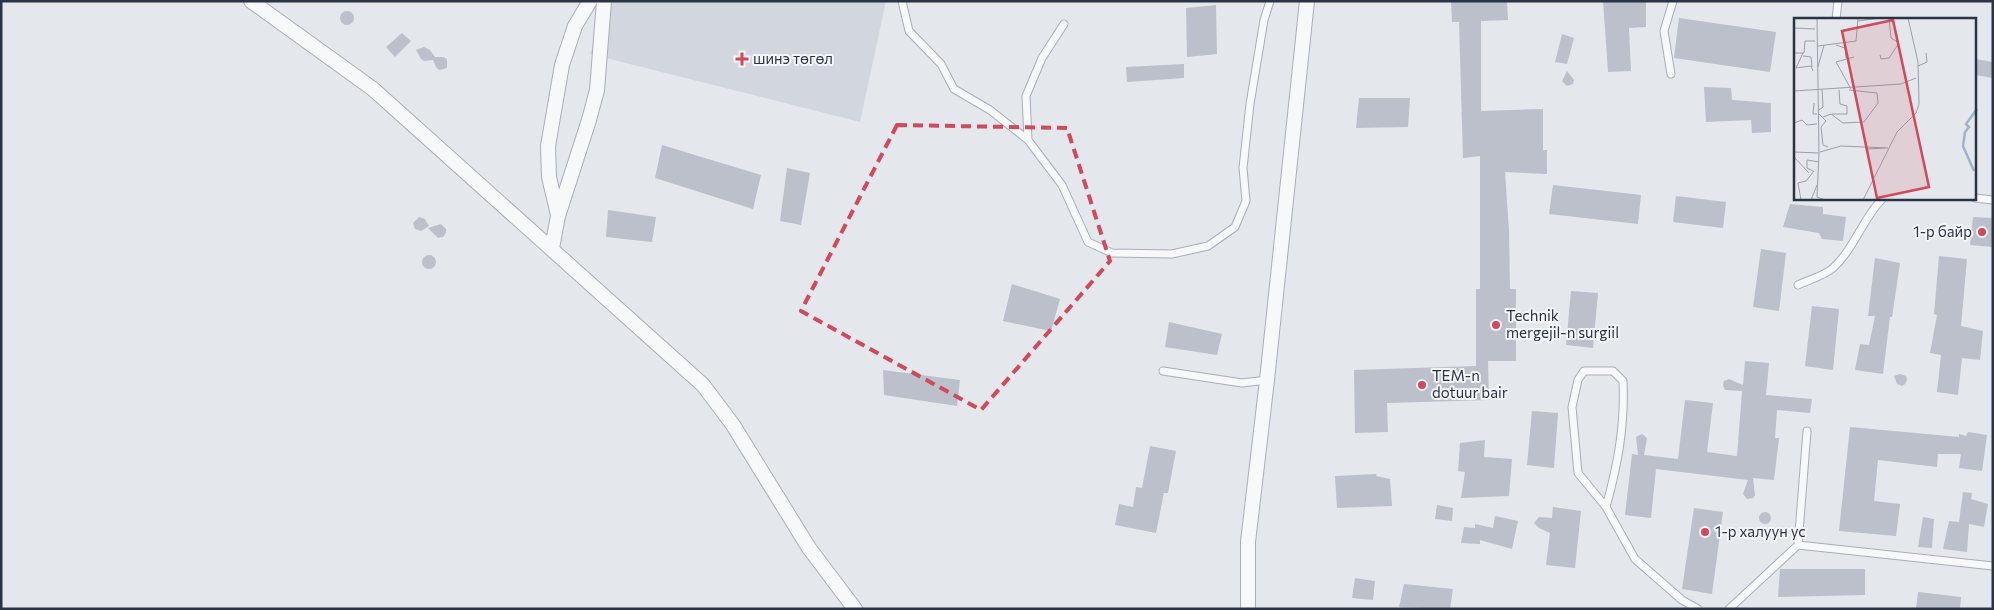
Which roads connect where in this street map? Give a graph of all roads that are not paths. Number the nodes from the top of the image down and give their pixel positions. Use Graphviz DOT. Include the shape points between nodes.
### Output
graph roads {
  1 [pos="250,1"];
  2 [pos="590,1"];
  3 [pos="604,1"];
  4 [pos="902,1"];
  5 [pos="1270,1"];
  6 [pos="1307,1"];
  7 [pos="1672,1"];
  8 [pos="1838,1"];
  9 [pos="1836,18"];
  10 [pos="1064,24"];
  11 [pos="1671,74"];
  12 [pos="1028,140"];
  13 [pos="1976,198"];
  14 [pos="1881,200"];
  15 [pos="1993,200"];
  16 [pos="558,216"];
  17 [pos="552,248"];
  18 [pos="1798,285"];
  19 [pos="1164,371"];
  20 [pos="1267,380"];
  21 [pos="1807,431"];
  22 [pos="1606,507"];
  23 [pos="1798,545"];
  24 [pos="1993,566"];
  25 [pos="1737,605"];
  26 [pos="855,609"];
  27 [pos="1248,609"];
  28 [pos="1698,609"];
  29 [pos="1729,609"];
  1 -- 17 [label="street" via="373,89"];
  2 -- 16 [label="street" via="575,26 562,65 548,146 549,177"];
  3 -- 16 [label="street" via="597,90"];
  4 -- 12 [label="lane" via="909,31 941,64 954,89 990,110"];
  5 -- 12 [label="lane" via="1250,104 1243,168 1246,201 1235,227 1208,246 1172,254 1112,252 1088,242 1062,185"];
  6 -- 20 [label="street"];
  7 -- 11 [label="lane" via="1664,31"];
  8 -- 9 [label="lane"];
  10 -- 12 [label="lane" via="1042,58 1026,96"];
  13 -- 15 [label="lane"];
  14 -- 18 [label="lane" via="1871,210 1853,245 1832,270"];
  16 -- 17 [label="street"];
  17 -- 26 [label="street" via="703,385 733,425 809,548"];
  19 -- 20 [label="lane" via="1242,384"];
  20 -- 27 [label="street" via="1248,542"];
  21 -- 23 [label="lane"];
  22 -- 22 [label="lane" via="1578,473 1572,407 1578,380 1584,371 1613,371 1623,381 1624,414 1615,475"];
  22 -- 28 [label="lane" via="1635,559 1682,600"];
  23 -- 24 [label="lane"];
  23 -- 25 [label="lane"];
  25 -- 29 [label="lane"];
}
